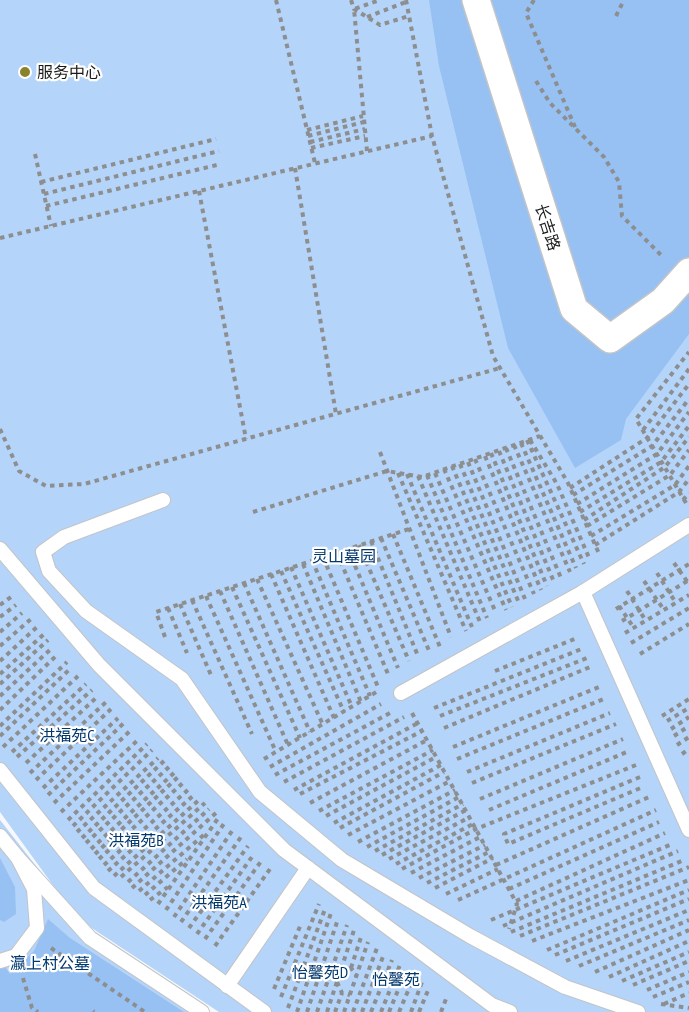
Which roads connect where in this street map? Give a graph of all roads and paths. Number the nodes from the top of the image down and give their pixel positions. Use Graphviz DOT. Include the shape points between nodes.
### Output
graph roads {
  1 [pos="276,0"];
  2 [pos="380,0"];
  3 [pos="476,0"];
  4 [pos="534,0"];
  5 [pos="624,0"];
  6 [pos="353,1"];
  7 [pos="406,1"];
  8 [pos="354,9"];
  9 [pos="409,16"];
  10 [pos="616,16"];
  11 [pos="366,17"];
  12 [pos="532,72"];
  13 [pos="363,116"];
  14 [pos="364,122"];
  15 [pos="365,129"];
  16 [pos="307,130"];
  17 [pos="577,130"];
  18 [pos="432,135"];
  19 [pos="308,136"];
  20 [pos="365,136"];
  21 [pos="216,140"];
  22 [pos="310,142"];
  23 [pos="311,148"];
  24 [pos="367,151"];
  25 [pos="219,152"];
  26 [pos="35,154"];
  27 [pos="315,163"];
  28 [pos="221,164"];
  29 [pos="295,168"];
  30 [pos="41,182"];
  31 [pos="199,191"];
  32 [pos="44,194"];
  33 [pos="46,206"];
  34 [pos="51,226"];
  35 [pos="0,238"];
  36 [pos="685,276"];
  37 [pos="689,352"];
  38 [pos="500,368"];
  39 [pos="689,369"];
  40 [pos="689,384"];
  41 [pos="689,399"];
  42 [pos="689,412"];
  43 [pos="336,414"];
  44 [pos="689,426"];
  45 [pos="0,429"];
  46 [pos="643,430"];
  47 [pos="540,436"];
  48 [pos="689,437"];
  49 [pos="647,438"];
  50 [pos="246,439"];
  51 [pos="529,440"];
  52 [pos="521,443"];
  53 [pos="514,445"];
  54 [pos="652,446"];
  55 [pos="506,448"];
  56 [pos="689,450"];
  57 [pos="499,451"];
  58 [pos="380,452"];
  59 [pos="491,453"];
  60 [pos="657,454"];
  61 [pos="484,455"];
  62 [pos="475,459"];
  63 [pos="468,461"];
  64 [pos="662,462"];
  65 [pos="460,464"];
  66 [pos="452,466"];
  67 [pos="689,466"];
  68 [pos="665,467"];
  69 [pos="444,469"];
  70 [pos="387,471"];
  71 [pos="398,473"];
  72 [pos="435,473"];
  73 [pos="407,474"];
  74 [pos="427,475"];
  75 [pos="669,475"];
  76 [pos="417,476"];
  77 [pos="689,479"];
  78 [pos="675,485"];
  79 [pos="570,488"];
  80 [pos="679,492"];
  81 [pos="573,495"];
  82 [pos="163,500"];
  83 [pos="577,504"];
  84 [pos="689,509"];
  85 [pos="253,512"];
  86 [pos="580,512"];
  87 [pos="584,520"];
  88 [pos="689,525"];
  89 [pos="587,526"];
  90 [pos="409,529"];
  91 [pos="393,534"];
  92 [pos="591,536"];
  93 [pos="381,538"];
  94 [pos="371,541"];
  95 [pos="359,545"];
  96 [pos="595,545"];
  97 [pos="0,549"];
  98 [pos="348,549"];
  99 [pos="337,553"];
  100 [pos="323,557"];
  101 [pos="601,558"];
  102 [pos="670,558"];
  103 [pos="312,560"];
  104 [pos="592,563"];
  105 [pos="303,564"];
  106 [pos="689,564"];
  107 [pos="291,567"];
  108 [pos="585,567"];
  109 [pos="654,569"];
  110 [pos="679,570"];
  111 [pos="281,571"];
  112 [pos="578,572"];
  113 [pos="271,574"];
  114 [pos="571,576"];
  115 [pos="608,576"];
  116 [pos="641,576"];
  117 [pos="257,579"];
  118 [pos="562,581"];
  119 [pos="662,581"];
  120 [pos="688,582"];
  121 [pos="244,583"];
  122 [pos="555,585"];
  123 [pos="232,587"];
  124 [pos="624,587"];
  125 [pos="549,589"];
  126 [pos="649,589"];
  127 [pos="220,591"];
  128 [pos="583,592"];
  129 [pos="669,592"];
  130 [pos="542,593"];
  131 [pos="689,595"];
  132 [pos="206,596"];
  133 [pos="535,598"];
  134 [pos="632,599"];
  135 [pos="192,600"];
  136 [pos="657,600"];
  137 [pos="616,601"];
  138 [pos="526,602"];
  139 [pos="676,603"];
  140 [pos="180,604"];
  141 [pos="520,606"];
  142 [pos="168,608"];
  143 [pos="617,608"];
  144 [pos="689,608"];
  145 [pos="513,610"];
  146 [pos="664,610"];
  147 [pos="639,611"];
  148 [pos="627,618"];
  149 [pos="498,619"];
  150 [pos="646,621"];
  151 [pos="619,623"];
  152 [pos="490,624"];
  153 [pos="689,624"];
  154 [pos="483,628"];
  155 [pos="634,628"];
  156 [pos="0,632"];
  157 [pos="625,634"];
  158 [pos="468,637"];
  159 [pos="630,643"];
  160 [pos="0,646"];
  161 [pos="454,646"];
  162 [pos="585,647"];
  163 [pos="640,654"];
  164 [pos="189,657"];
  165 [pos="590,657"];
  166 [pos="432,659"];
  167 [pos="460,660"];
  168 [pos="0,661"];
  169 [pos="422,665"];
  170 [pos="413,670"];
  171 [pos="492,672"];
  172 [pos="0,674"];
  173 [pos="598,676"];
  174 [pos="402,677"];
  175 [pos="212,678"];
  176 [pos="182,679"];
  177 [pos="0,684"];
  178 [pos="603,686"];
  179 [pos="386,687"];
  180 [pos="380,690"];
  181 [pos="400,693"];
  182 [pos="0,696"];
  183 [pos="370,696"];
  184 [pos="608,698"];
  185 [pos="361,702"];
  186 [pos="352,707"];
  187 [pos="434,708"];
  188 [pos="0,710"];
  189 [pos="614,711"];
  190 [pos="344,712"];
  191 [pos="412,713"];
  192 [pos="440,716"];
  193 [pos="334,717"];
  194 [pos="418,723"];
  195 [pos="619,723"];
  196 [pos="322,725"];
  197 [pos="0,726"];
  198 [pos="161,726"];
  199 [pos="444,728"];
  200 [pos="422,731"];
  201 [pos="310,732"];
  202 [pos="0,736"];
  203 [pos="626,737"];
  204 [pos="254,738"];
  205 [pos="300,738"];
  206 [pos="427,740"];
  207 [pos="288,746"];
  208 [pos="453,747"];
  209 [pos="0,749"];
  210 [pos="259,749"];
  211 [pos="433,750"];
  212 [pos="632,750"];
  213 [pos="276,752"];
  214 [pos="9,755"];
  215 [pos="436,757"];
  216 [pos="457,759"];
  217 [pos="263,760"];
  218 [pos="258,763"];
  219 [pos="638,764"];
  220 [pos="441,765"];
  221 [pos="444,772"];
  222 [pos="467,772"];
  223 [pos="450,782"];
  224 [pos="472,783"];
  225 [pos="647,786"];
  226 [pos="455,790"];
  227 [pos="652,796"];
  228 [pos="459,797"];
  229 [pos="480,799"];
  230 [pos="463,804"];
  231 [pos="659,808"];
  232 [pos="466,810"];
  233 [pos="489,810"];
  234 [pos="470,817"];
  235 [pos="664,819"];
  236 [pos="473,824"];
  237 [pos="211,829"];
  238 [pos="477,829"];
  239 [pos="689,830"];
  240 [pos="669,832"];
  241 [pos="0,836"];
  242 [pos="480,837"];
  243 [pos="677,842"];
  244 [pos="485,845"];
  245 [pos="63,847"];
  246 [pos="680,850"];
  247 [pos="338,851"];
  248 [pos="489,852"];
  249 [pos="192,856"];
  250 [pos="18,858"];
  251 [pos="493,858"];
  252 [pos="684,860"];
  253 [pos="497,867"];
  254 [pos="688,867"];
  255 [pos="308,868"];
  256 [pos="503,878"];
  257 [pos="689,880"];
  258 [pos="509,889"];
  259 [pos="689,890"];
  260 [pos="689,899"];
  261 [pos="516,901"];
  262 [pos="689,910"];
  263 [pos="515,911"];
  264 [pos="374,917"];
  265 [pos="689,920"];
  266 [pos="489,921"];
  267 [pos="511,922"];
  268 [pos="501,926"];
  269 [pos="37,928"];
  270 [pos="689,930"];
  271 [pos="508,933"];
  272 [pos="689,941"];
  273 [pos="531,942"];
  274 [pos="171,945"];
  275 [pos="503,947"];
  276 [pos="546,950"];
  277 [pos="689,952"];
  278 [pos="16,956"];
  279 [pos="554,956"];
  280 [pos="0,961"];
  281 [pos="689,961"];
  282 [pos="565,962"];
  283 [pos="351,968"];
  284 [pos="575,968"];
  285 [pos="340,971"];
  286 [pos="689,972"];
  287 [pos="591,973"];
  288 [pos="357,976"];
  289 [pos="605,979"];
  290 [pos="337,982"];
  291 [pos="689,982"];
  292 [pos="617,983"];
  293 [pos="227,986"];
  294 [pos="629,987"];
  295 [pos="273,991"];
  296 [pos="342,993"];
  297 [pos="642,993"];
  298 [pos="689,993"];
  299 [pos="350,995"];
  300 [pos="279,1001"];
  301 [pos="663,1004"];
  302 [pos="689,1005"];
  303 [pos="641,1006"];
  304 [pos="684,1007"];
  305 [pos="38,1012"];
  306 [pos="145,1012"];
  307 [pos="202,1012"];
  308 [pos="264,1012"];
  309 [pos="287,1012"];
  310 [pos="297,1012"];
  311 [pos="307,1012"];
  312 [pos="317,1012"];
  313 [pos="327,1012"];
  314 [pos="335,1012"];
  315 [pos="344,1012"];
  316 [pos="353,1012"];
  317 [pos="362,1012"];
  318 [pos="371,1012"];
  319 [pos="381,1012"];
  320 [pos="389,1012"];
  321 [pos="399,1012"];
  322 [pos="411,1012"];
  323 [pos="510,1012"];
  1 -- 16 [label="path"];
  2 -- 8 [label="path"];
  3 -- 36 [label="street, 长吉路" via="574,309 610,339 663,301"];
  4 -- 17 [label="path" via="526,13"];
  5 -- 10 [label="path"];
  6 -- 8 [label="path"];
  7 -- 9 [label="path"];
  7 -- 11 [label="path"];
  8 -- 11 [label="path"];
  8 -- 13 [label="path"];
  9 -- 11 [label="path" via="380,25"];
  9 -- 18 [label="path"];
  12 -- 17 [label="path" via="550,103"];
  13 -- 14 [label="path"];
  13 -- 16 [label="path"];
  14 -- 15 [label="path"];
  14 -- 19 [label="path"];
  15 -- 20 [label="path"];
  15 -- 22 [label="path"];
  16 -- 19 [label="path"];
  17 -- 36 [label="path" via="604,157 619,182 622,216"];
  18 -- 24 [label="path"];
  18 -- 38 [label="path" via="493,356"];
  19 -- 22 [label="path"];
  20 -- 23 [label="path"];
  20 -- 24 [label="path"];
  21 -- 30 [label="path"];
  22 -- 23 [label="path"];
  23 -- 27 [label="path"];
  24 -- 27 [label="path"];
  25 -- 32 [label="path"];
  26 -- 30 [label="path"];
  27 -- 29 [label="path"];
  28 -- 33 [label="path"];
  29 -- 31 [label="path"];
  29 -- 43 [label="path"];
  30 -- 32 [label="path"];
  31 -- 34 [label="path"];
  31 -- 50 [label="path"];
  32 -- 33 [label="path"];
  33 -- 34 [label="path"];
  34 -- 35 [label="path"];
  37 -- 46 [label="path" via="636,420"];
  38 -- 43 [label="path"];
  38 -- 47 [label="path"];
  39 -- 46 [label="path"];
  40 -- 49 [label="path"];
  41 -- 54 [label="path"];
  42 -- 60 [label="path"];
  43 -- 50 [label="path"];
  44 -- 64 [label="path"];
  45 -- 50 [label="path" via="19,471 46,486 84,484"];
  46 -- 49 [label="path"];
  47 -- 51 [label="path"];
  47 -- 79 [label="path"];
  48 -- 68 [label="path"];
  49 -- 54 [label="path"];
  49 -- 79 [label="path"];
  51 -- 52 [label="path"];
  51 -- 104 [label="path" via="557,484"];
  51 -- 108 [label="path"];
  52 -- 53 [label="path"];
  52 -- 112 [label="path"];
  53 -- 55 [label="path"];
  53 -- 114 [label="path"];
  54 -- 60 [label="path"];
  54 -- 81 [label="path"];
  55 -- 57 [label="path"];
  55 -- 118 [label="path"];
  56 -- 75 [label="path"];
  57 -- 59 [label="path"];
  57 -- 122 [label="path"];
  58 -- 70 [label="path"];
  59 -- 61 [label="path"];
  59 -- 125 [label="path"];
  60 -- 64 [label="path"];
  60 -- 83 [label="path"];
  61 -- 62 [label="path"];
  61 -- 130 [label="path"];
  62 -- 63 [label="path"];
  62 -- 133 [label="path"];
  63 -- 65 [label="path"];
  63 -- 138 [label="path"];
  64 -- 68 [label="path"];
  64 -- 86 [label="path"];
  65 -- 66 [label="path"];
  65 -- 141 [label="path"];
  66 -- 69 [label="path"];
  66 -- 145 [label="path"];
  67 -- 78 [label="path"];
  68 -- 75 [label="path"];
  68 -- 87 [label="path"];
  69 -- 72 [label="path"];
  69 -- 145 [label="path" via="507,614"];
  70 -- 71 [label="path"];
  70 -- 85 [label="path"];
  70 -- 90 [label="path"];
  71 -- 73 [label="path"];
  71 -- 158 [label="path"];
  72 -- 74 [label="path"];
  72 -- 149 [label="path"];
  73 -- 76 [label="path"];
  73 -- 158 [label="path" via="475,633"];
  74 -- 76 [label="path"];
  74 -- 152 [label="path"];
  75 -- 78 [label="path"];
  75 -- 89 [label="path"];
  76 -- 154 [label="path"];
  77 -- 80 [label="path"];
  78 -- 80 [label="path"];
  78 -- 92 [label="path"];
  79 -- 81 [label="path"];
  80 -- 84 [label="path"];
  80 -- 96 [label="path"];
  81 -- 83 [label="path"];
  82 -- 176 [label="lane" via="64,537 43,552 49,571 86,611"];
  83 -- 86 [label="path"];
  86 -- 87 [label="path"];
  87 -- 89 [label="path"];
  88 -- 115 [label="lane"];
  89 -- 92 [label="path"];
  90 -- 91 [label="path"];
  90 -- 161 [label="path"];
  91 -- 93 [label="path"];
  91 -- 161 [label="path" via="442,653"];
  92 -- 96 [label="path"];
  93 -- 94 [label="path"];
  93 -- 166 [label="path"];
  94 -- 95 [label="path"];
  94 -- 169 [label="path"];
  95 -- 98 [label="path"];
  95 -- 170 [label="path"];
  96 -- 101 [label="path"];
  97 -- 198 [label="lane"];
  98 -- 99 [label="path"];
  98 -- 174 [label="path"];
  99 -- 100 [label="path"];
  99 -- 181 [label="path"];
  100 -- 103 [label="path"];
  100 -- 180 [label="path"];
  101 -- 104 [label="path"];
  101 -- 115 [label="path"];
  102 -- 110 [label="path"];
  103 -- 105 [label="path"];
  103 -- 183 [label="path"];
  104 -- 108 [label="path"];
  105 -- 107 [label="path"];
  105 -- 185 [label="path"];
  106 -- 110 [label="path"];
  107 -- 111 [label="path"];
  107 -- 186 [label="path"];
  108 -- 112 [label="path"];
  109 -- 119 [label="path"];
  110 -- 119 [label="path"];
  110 -- 120 [label="path"];
  111 -- 113 [label="path"];
  111 -- 190 [label="path"];
  112 -- 114 [label="path"];
  113 -- 117 [label="path"];
  113 -- 193 [label="path"];
  114 -- 118 [label="path"];
  115 -- 128 [label="lane"];
  116 -- 126 [label="path"];
  117 -- 121 [label="path"];
  117 -- 196 [label="path"];
  118 -- 122 [label="path"];
  119 -- 126 [label="path"];
  119 -- 129 [label="path"];
  120 -- 129 [label="path"];
  121 -- 123 [label="path"];
  121 -- 201 [label="path"];
  122 -- 125 [label="path"];
  123 -- 127 [label="path"];
  123 -- 205 [label="path"];
  124 -- 134 [label="path"];
  125 -- 130 [label="path"];
  126 -- 134 [label="path"];
  126 -- 136 [label="path"];
  127 -- 132 [label="path"];
  127 -- 207 [label="path"];
  128 -- 167 [label="lane"];
  128 -- 239 [label="lane"];
  129 -- 136 [label="path"];
  129 -- 139 [label="path"];
  130 -- 133 [label="path"];
  131 -- 139 [label="path"];
  132 -- 135 [label="path"];
  132 -- 213 [label="path"];
  133 -- 138 [label="path"];
  134 -- 143 [label="path"];
  134 -- 147 [label="path"];
  135 -- 140 [label="path"];
  135 -- 204 [label="path"];
  136 -- 146 [label="path"];
  136 -- 147 [label="path"];
  137 -- 143 [label="path"];
  138 -- 141 [label="path"];
  139 -- 146 [label="path"];
  140 -- 142 [label="path"];
  140 -- 175 [label="path"];
  141 -- 145 [label="path"];
  142 -- 164 [label="path"];
  142 -- 176 [label="path" via="156,612"];
  143 -- 148 [label="path"];
  144 -- 159 [label="path"];
  146 -- 150 [label="path"];
  147 -- 148 [label="path"];
  147 -- 150 [label="path"];
  148 -- 151 [label="path"];
  148 -- 155 [label="path"];
  150 -- 155 [label="path"];
  153 -- 163 [label="path"];
  155 -- 157 [label="path"];
  156 -- 198 [label="path"];
  158 -- 161 [label="path"];
  160 -- 198 [label="path"];
  161 -- 167 [label="path"];
  162 -- 165 [label="path"];
  162 -- 171 [label="path" via="580,637"];
  162 -- 187 [label="path"];
  165 -- 192 [label="path"];
  165 -- 199 [label="path" via="593,666"];
  167 -- 181 [label="lane"];
  168 -- 198 [label="path"];
  172 -- 198 [label="path"];
  173 -- 178 [label="path"];
  176 -- 247 [label="lane"];
  177 -- 198 [label="path"];
  178 -- 184 [label="path"];
  178 -- 208 [label="path"];
  179 -- 180 [label="path"];
  180 -- 183 [label="path"];
  181 -- 191 [label="path"];
  181 -- 247 [label="path"];
  181 -- 247 [label="path"];
  182 -- 198 [label="path"];
  183 -- 185 [label="path"];
  184 -- 189 [label="path"];
  184 -- 216 [label="path"];
  185 -- 186 [label="path"];
  186 -- 190 [label="path"];
  188 -- 198 [label="path"];
  189 -- 195 [label="path"];
  189 -- 222 [label="path"];
  190 -- 193 [label="path"];
  191 -- 194 [label="path"];
  191 -- 247 [label="path"];
  193 -- 196 [label="path"];
  194 -- 200 [label="path"];
  194 -- 247 [label="path"];
  195 -- 203 [label="path"];
  195 -- 224 [label="path"];
  196 -- 201 [label="path"];
  197 -- 198 [label="path"];
  198 -- 202 [label="path"];
  198 -- 209 [label="path"];
  198 -- 214 [label="path"];
  198 -- 237 [label="path"];
  198 -- 245 [label="path"];
  198 -- 245 [label="path"];
  198 -- 245 [label="path"];
  198 -- 245 [label="path"];
  198 -- 245 [label="path"];
  198 -- 245 [label="path"];
  198 -- 245 [label="path"];
  198 -- 245 [label="path"];
  198 -- 245 [label="path"];
  198 -- 245 [label="path"];
  198 -- 245 [label="path"];
  198 -- 245 [label="path"];
  198 -- 245 [label="path"];
  198 -- 245 [label="path"];
  198 -- 245 [label="path"];
  198 -- 245 [label="path"];
  198 -- 245 [label="path"];
  198 -- 245 [label="path"];
  198 -- 245 [label="path"];
  198 -- 255 [label="lane"];
  198 -- 274 [label="path"];
  198 -- 274 [label="path"];
  198 -- 274 [label="path"];
  198 -- 274 [label="path"];
  198 -- 274 [label="path"];
  198 -- 274 [label="path"];
  198 -- 274 [label="path"];
  200 -- 206 [label="path"];
  200 -- 247 [label="path"];
  201 -- 205 [label="path"];
  203 -- 212 [label="path"];
  203 -- 229 [label="path"];
  205 -- 207 [label="path"];
  206 -- 211 [label="path"];
  206 -- 247 [label="path"];
  207 -- 213 [label="path"];
  210 -- 217 [label="path"];
  211 -- 215 [label="path"];
  211 -- 247 [label="path"];
  212 -- 219 [label="path"];
  212 -- 233 [label="path"];
  213 -- 217 [label="path"];
  215 -- 220 [label="path"];
  215 -- 247 [label="path"];
  217 -- 218 [label="path"];
  219 -- 225 [label="path" via="643,775 504,834 508,844"];
  219 -- 238 [label="path"];
  220 -- 221 [label="path"];
  220 -- 247 [label="path"];
  221 -- 223 [label="path"];
  221 -- 247 [label="path"];
  223 -- 226 [label="path"];
  223 -- 247 [label="path"];
  226 -- 228 [label="path"];
  226 -- 247 [label="path"];
  227 -- 253 [label="path"];
  228 -- 230 [label="path"];
  228 -- 247 [label="path"];
  230 -- 232 [label="path"];
  230 -- 247 [label="path"];
  231 -- 256 [label="path"];
  232 -- 234 [label="path"];
  232 -- 247 [label="path"];
  234 -- 236 [label="path"];
  234 -- 247 [label="path"];
  235 -- 258 [label="path"];
  236 -- 238 [label="path"];
  236 -- 247 [label="path"];
  237 -- 245 [label="path"];
  237 -- 249 [label="path"];
  238 -- 242 [label="path"];
  238 -- 247 [label="path"];
  240 -- 261 [label="path"];
  241 -- 250 [label="lane"];
  242 -- 244 [label="path"];
  242 -- 247 [label="path"];
  243 -- 263 [label="path"];
  244 -- 247 [label="path"];
  244 -- 248 [label="path"];
  245 -- 249 [label="path"];
  245 -- 274 [label="lane"];
  246 -- 267 [label="path"];
  247 -- 248 [label="path"];
  247 -- 251 [label="path"];
  247 -- 253 [label="path"];
  247 -- 256 [label="path"];
  247 -- 275 [label="lane"];
  248 -- 251 [label="path"];
  249 -- 274 [label="path"];
  250 -- 269 [label="lane" via="34,889"];
  250 -- 307 [label="lane" via="90,938"];
  251 -- 253 [label="path"];
  252 -- 271 [label="path"];
  253 -- 256 [label="path"];
  254 -- 275 [label="path"];
  255 -- 264 [label="lane"];
  255 -- 293 [label="lane"];
  256 -- 258 [label="path"];
  257 -- 273 [label="path"];
  258 -- 261 [label="path"];
  259 -- 276 [label="path"];
  260 -- 279 [label="path"];
  261 -- 263 [label="path"];
  262 -- 282 [label="path"];
  263 -- 266 [label="path"];
  263 -- 267 [label="path"];
  264 -- 283 [label="path"];
  264 -- 285 [label="path"];
  264 -- 288 [label="path"];
  264 -- 295 [label="path"];
  264 -- 300 [label="path"];
  264 -- 309 [label="path"];
  264 -- 310 [label="path"];
  264 -- 311 [label="path"];
  264 -- 312 [label="path"];
  264 -- 316 [label="path"];
  264 -- 317 [label="path"];
  264 -- 318 [label="path"];
  264 -- 319 [label="path"];
  264 -- 320 [label="path"];
  264 -- 321 [label="path"];
  264 -- 322 [label="path"];
  264 -- 323 [label="lane" via="492,1005"];
  265 -- 284 [label="path"];
  267 -- 268 [label="path"];
  267 -- 271 [label="path"];
  269 -- 278 [label="lane"];
  269 -- 306 [label="path" via="45,944"];
  270 -- 287 [label="path"];
  271 -- 275 [label="path"];
  272 -- 289 [label="path"];
  274 -- 293 [label="lane"];
  275 -- 303 [label="lane" via="565,987"];
  277 -- 292 [label="path"];
  278 -- 280 [label="lane"];
  278 -- 305 [label="path" via="32,1008"];
  281 -- 294 [label="path"];
  283 -- 285 [label="path"];
  283 -- 288 [label="path"];
  285 -- 290 [label="path"];
  286 -- 297 [label="path"];
  288 -- 299 [label="path"];
  290 -- 296 [label="path"];
  290 -- 313 [label="path"];
  291 -- 303 [label="path"];
  293 -- 308 [label="lane"];
  296 -- 299 [label="path"];
  296 -- 314 [label="path"];
  298 -- 301 [label="path"];
  299 -- 315 [label="path"];
  302 -- 304 [label="path"];
}
